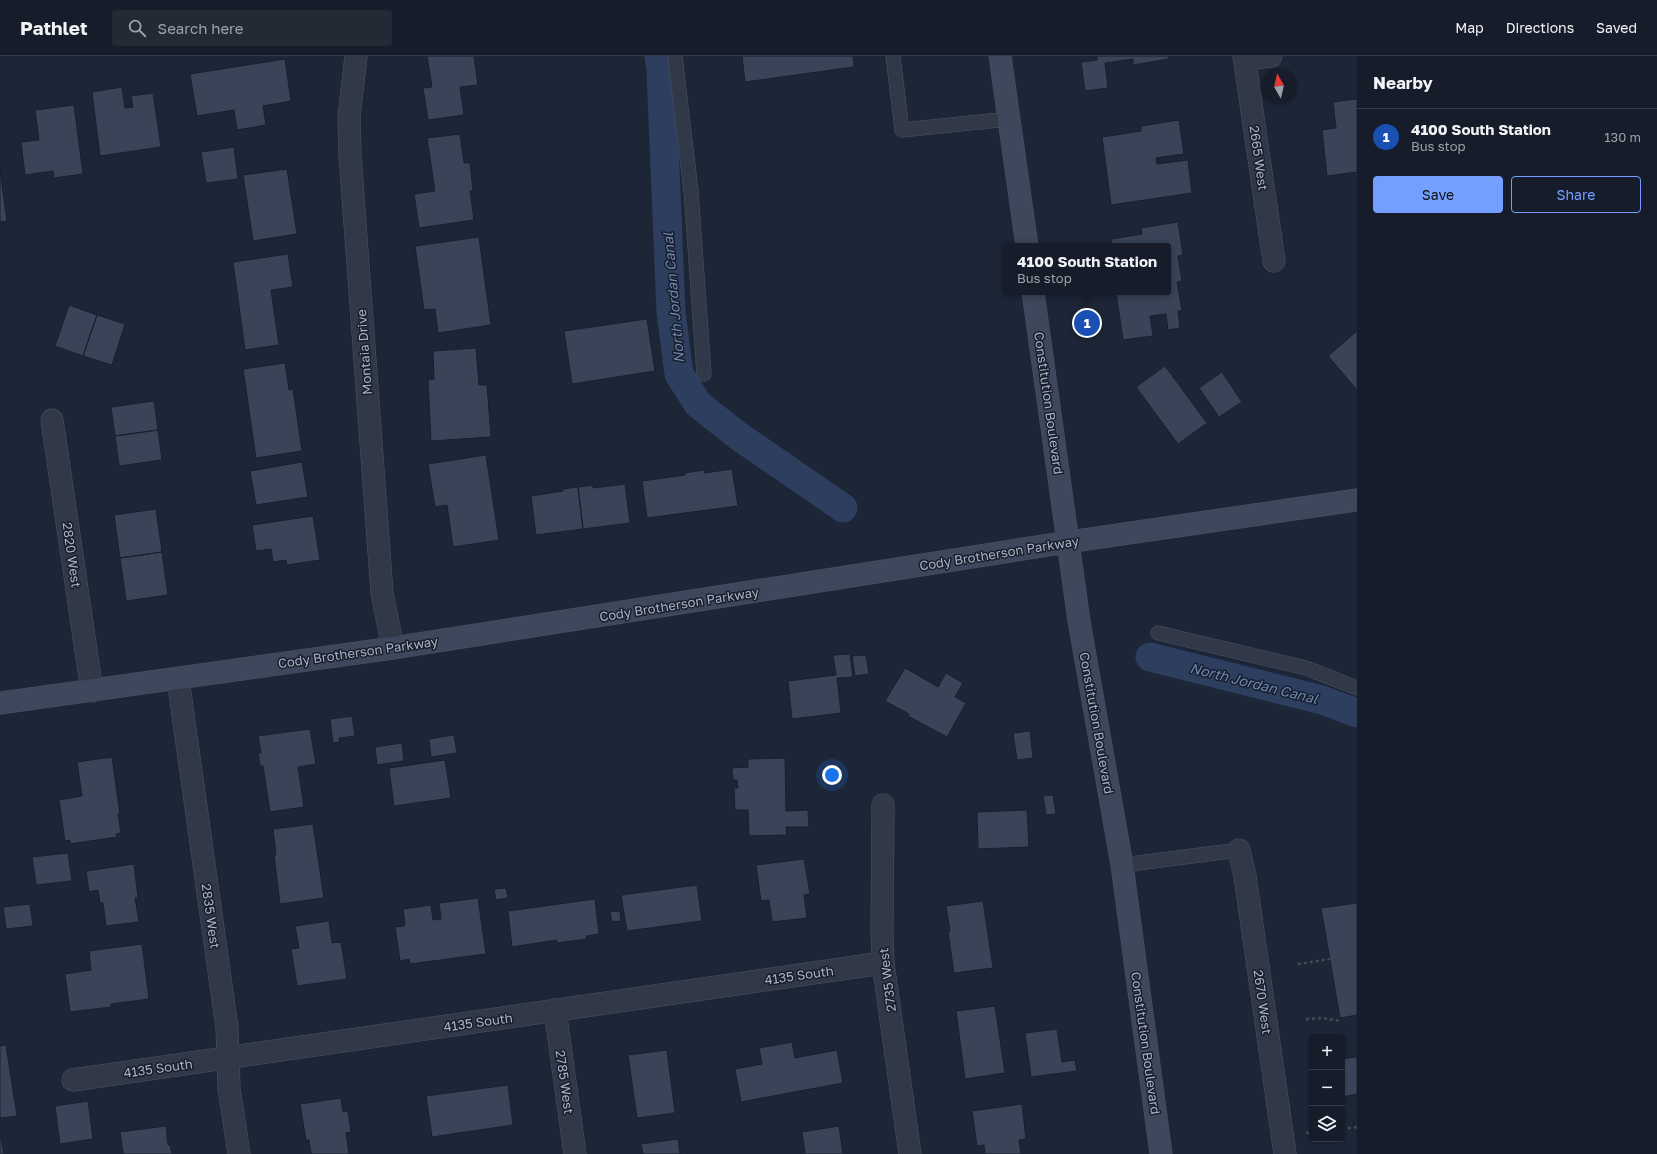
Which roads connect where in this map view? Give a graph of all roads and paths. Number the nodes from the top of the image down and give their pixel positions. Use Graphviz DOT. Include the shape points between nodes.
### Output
graph roads {
  1 [pos="356,56"];
  2 [pos="675,56"];
  3 [pos="893,56"];
  4 [pos="1000,56"];
  5 [pos="1271,56"];
  6 [pos="1245,58"];
  7 [pos="1009,119"];
  8 [pos="1027,243"];
  9 [pos="1274,261"];
  10 [pos="1033,295"];
  11 [pos="704,374"];
  12 [pos="52,420"];
  13 [pos="1357,500"];
  14 [pos="1068,542"];
  15 [pos="1158,633"];
  16 [pos="393,648"];
  17 [pos="178,679"];
  18 [pos="1357,688"];
  19 [pos="92,691"];
  20 [pos="0,703"];
  21 [pos="882,805"];
  22 [pos="1239,850"];
  23 [pos="1122,865"];
  24 [pos="1330,959"];
  25 [pos="883,963"];
  26 [pos="1298,964"];
  27 [pos="555,1010"];
  28 [pos="1306,1019"];
  29 [pos="1341,1021"];
  30 [pos="228,1058"];
  31 [pos="73,1080"];
  32 [pos="1357,1127"];
  33 [pos="1345,1129"];
  34 [pos="239,1154"];
  35 [pos="575,1154"];
  36 [pos="910,1154"];
  37 [pos="1161,1154"];
  38 [pos="1285,1154"];
  1 -- 16 [label="street, Montaia Drive" via="349,118 350,155 382,593"];
  2 -- 11 [label="lane" via="691,191"];
  3 -- 7 [label="lane" via="902,130"];
  4 -- 7 [label="main road"];
  5 -- 6 [label="street"];
  6 -- 9 [label="street, 2665 West"];
  7 -- 8 [label="main road"];
  10 -- 14 [label="main road, Constitution Boulevard"];
  12 -- 19 [label="street, 2820 West"];
  13 -- 14 [label="main road, Cody Brotherson Parkway"];
  14 -- 16 [label="main road, Cody Brotherson Parkway"];
  14 -- 23 [label="main road, Constitution Boulevard" via="1079,621"];
  15 -- 18 [label="lane" via="1306,668"];
  16 -- 17 [label="main road, Cody Brotherson Parkway"];
  17 -- 19 [label="main road, Cody Brotherson Parkway"];
  17 -- 30 [label="street, 2835 West" via="227,1028"];
  19 -- 20 [label="main road, Cody Brotherson Parkway"];
  21 -- 25 [label="street, 2735 West"];
  22 -- 23 [label="lane"];
  22 -- 38 [label="street, 2670 West"];
  23 -- 37 [label="main road, Constitution Boulevard"];
  24 -- 26 [label="path"];
  25 -- 27 [label="street, 4135 South"];
  25 -- 36 [label="street, 2735 West"];
  27 -- 30 [label="street, 4135 South"];
  27 -- 35 [label="street, 2785 West"];
  28 -- 29 [label="path"];
  30 -- 31 [label="street, 4135 South"];
  30 -- 34 [label="street, 2835 West" via="229,1088"];
  32 -- 33 [label="path"];
}
